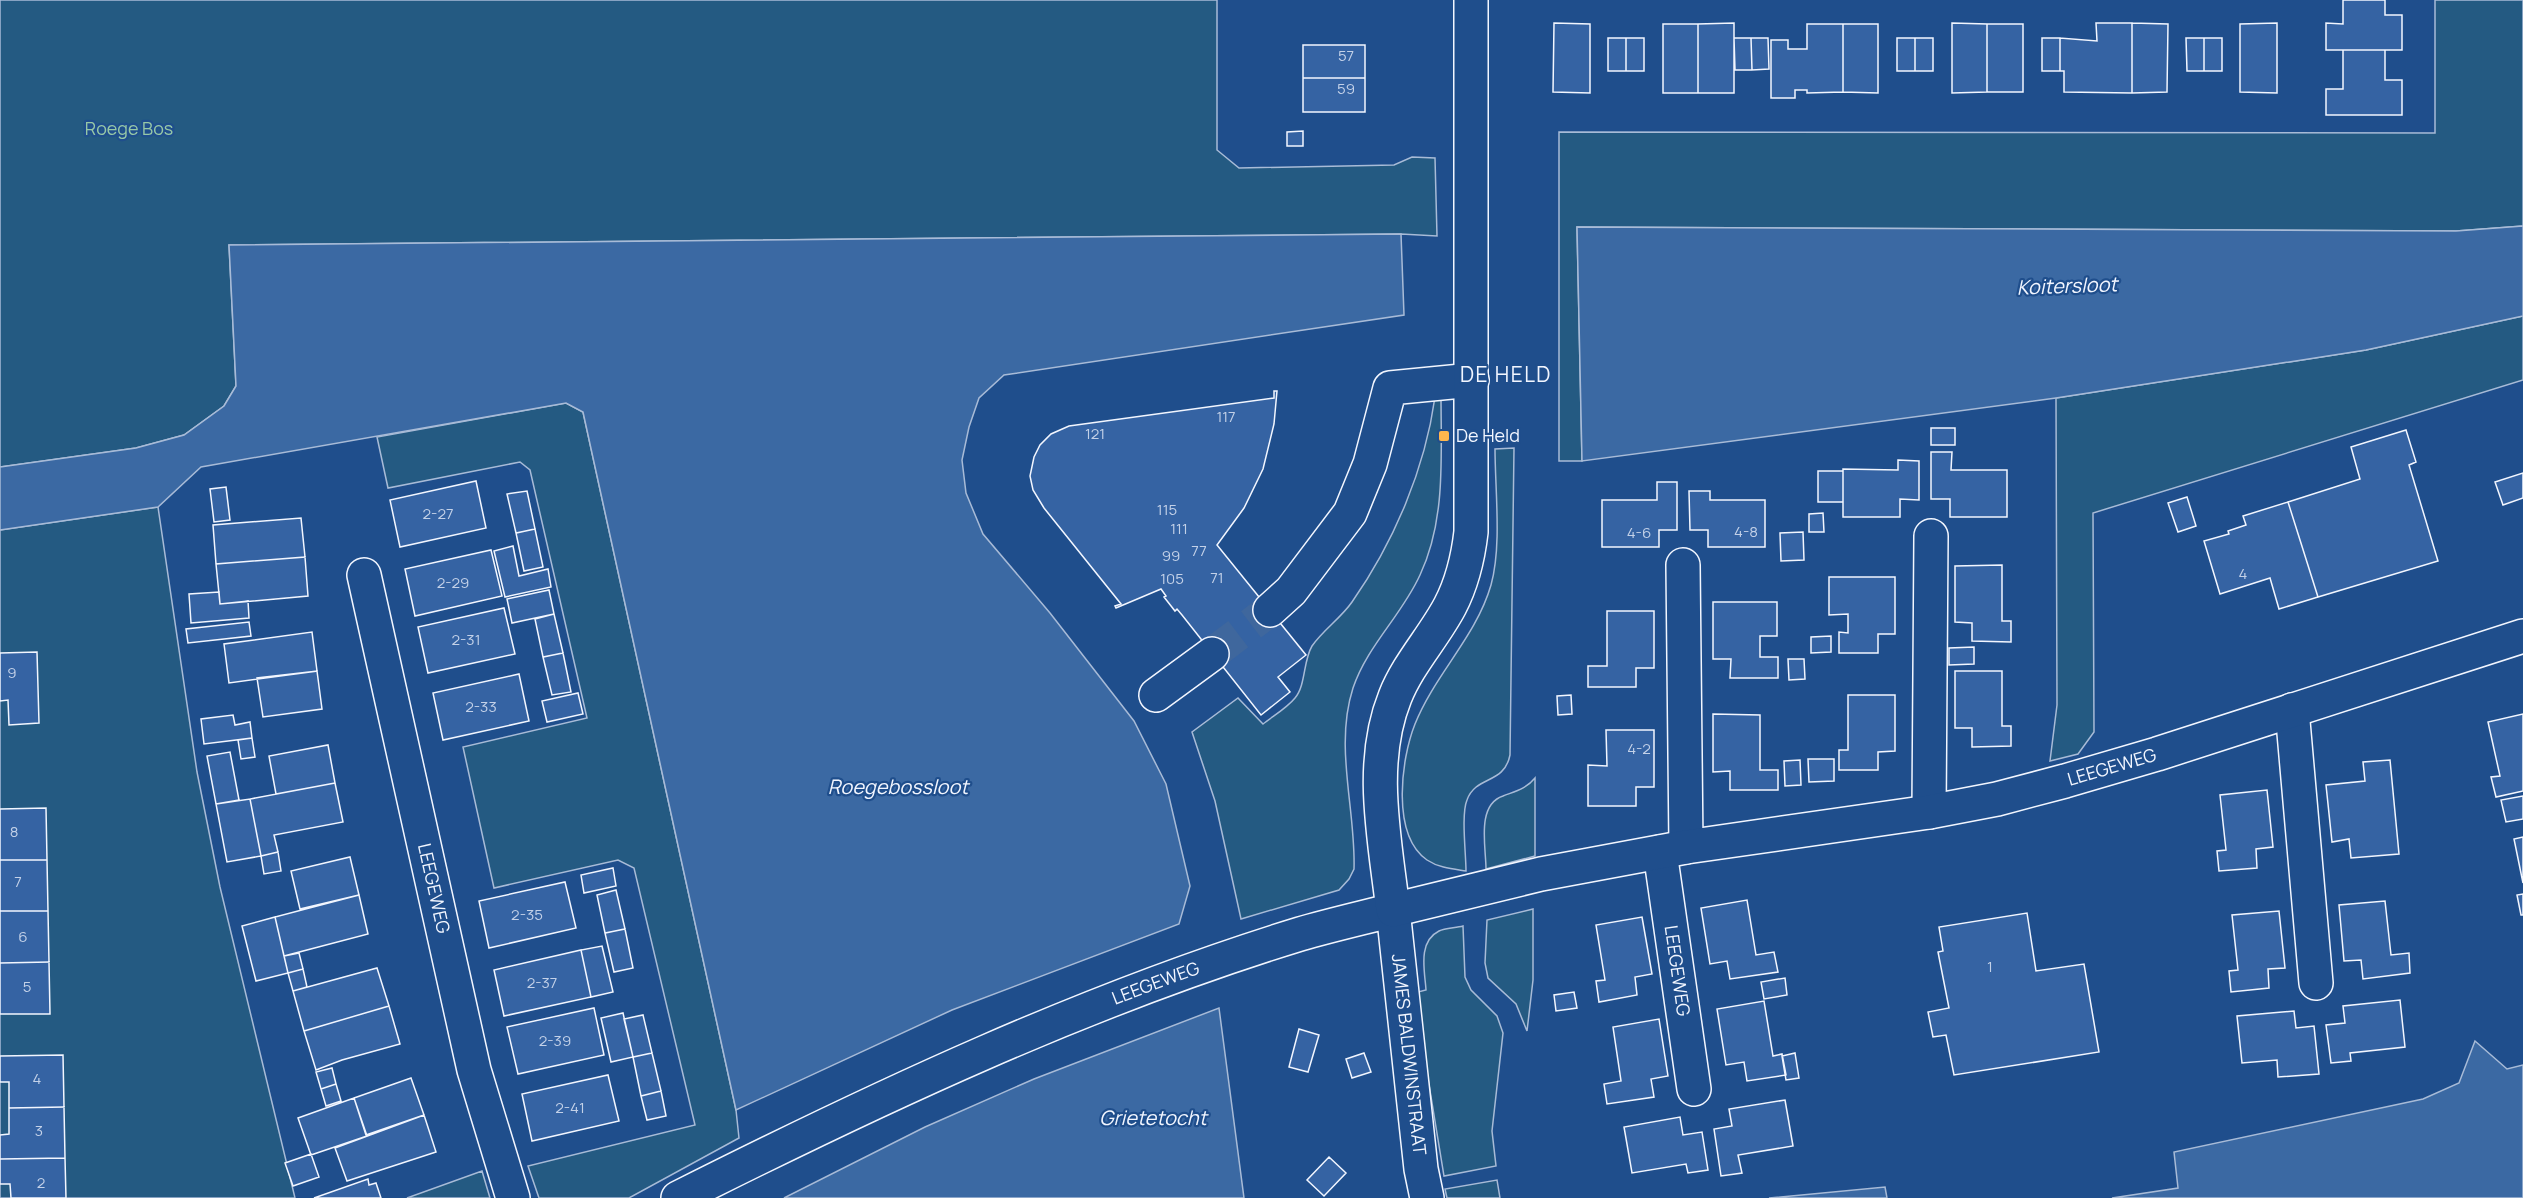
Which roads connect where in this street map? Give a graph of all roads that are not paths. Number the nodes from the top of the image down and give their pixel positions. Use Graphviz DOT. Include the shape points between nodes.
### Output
graph roads {
  1 [pos="1471,0"];
  2 [pos="1472,380"];
  3 [pos="1931,536"];
  4 [pos="1683,565"];
  5 [pos="364,575"];
  6 [pos="1270,610"];
  7 [pos="2523,636"];
  8 [pos="1212,654"];
  9 [pos="1156,694"];
  10 [pos="2292,710"];
  11 [pos="1929,812"];
  12 [pos="1673,850"];
  13 [pos="1393,910"];
  14 [pos="2316,983"];
  15 [pos="1694,1089"];
  16 [pos="513,1198"];
  17 [pos="678,1198"];
  18 [pos="1426,1198"];
  1 -- 2 [label="street"];
  2 -- 6 [label="street" via="1390,388 1370,464 1350,513 1291,591"];
  2 -- 13 [label="street" via="1468,558 1450,606 1395,696 1382,748 1381,801"];
  3 -- 11 [label="street"];
  4 -- 12 [label="street, LEEGEWEG"];
  5 -- 16 [label="street, LEEGEWEG" via="474,1070"];
  7 -- 10 [label="street, LEEGEWEG"];
  8 -- 9 [label="street"];
  10 -- 11 [label="street, LEEGEWEG" via="2066,782"];
  10 -- 14 [label="street"];
  11 -- 12 [label="street, LEEGEWEG"];
  12 -- 13 [label="street, LEEGEWEG" via="1508,881"];
  12 -- 15 [label="street, LEEGEWEG"];
  13 -- 17 [label="street, LEEGEWEG" via="1302,933 1071,1015 938,1073"];
  13 -- 18 [label="street, JAMES BALDWINSTRAAT"];
}
